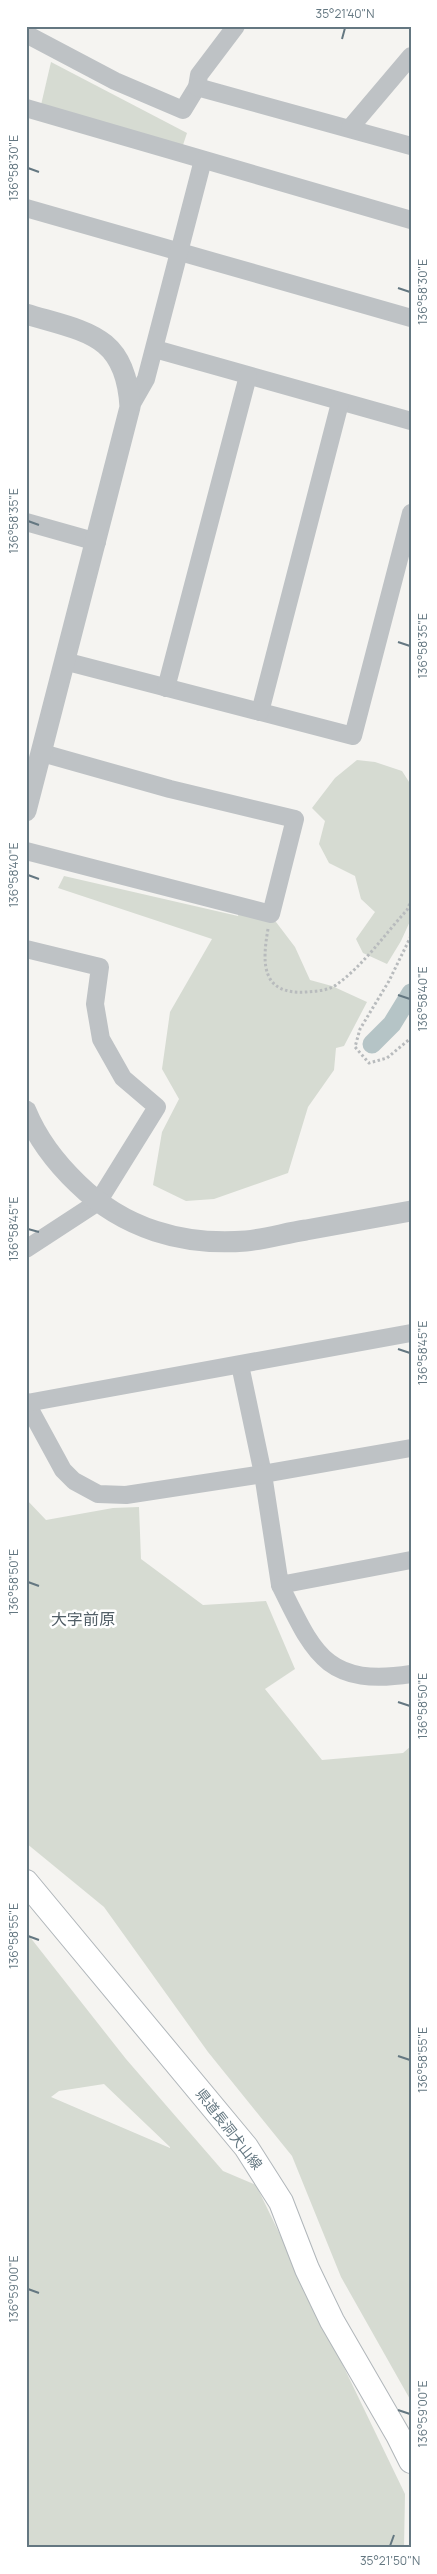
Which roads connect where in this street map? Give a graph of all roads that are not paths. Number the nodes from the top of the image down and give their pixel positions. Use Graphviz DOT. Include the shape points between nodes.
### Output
graph roads {
  1 [pos="236,26"];
  2 [pos="26,34"];
  3 [pos="411,56"];
  4 [pos="197,87"];
  5 [pos="26,108"];
  6 [pos="350,128"];
  7 [pos="411,146"];
  8 [pos="203,160"];
  9 [pos="26,208"];
  10 [pos="411,220"];
  11 [pos="179,252"];
  12 [pos="26,314"];
  13 [pos="411,318"];
  14 [pos="155,349"];
  15 [pos="248,376"];
  16 [pos="340,403"];
  17 [pos="130,408"];
  18 [pos="411,421"];
  19 [pos="411,514"];
  20 [pos="26,522"];
  21 [pos="97,542"];
  22 [pos="64,661"];
  23 [pos="166,688"];
  24 [pos="260,712"];
  25 [pos="42,753"];
  26 [pos="26,811"];
  27 [pos="26,851"];
  28 [pos="26,949"];
  29 [pos="26,1111"];
  30 [pos="98,1202"];
  31 [pos="411,1211"];
  32 [pos="26,1249"];
  33 [pos="411,1333"];
  34 [pos="240,1365"];
  35 [pos="26,1403"];
  36 [pos="411,1448"];
  37 [pos="263,1474"];
  38 [pos="411,1560"];
  39 [pos="280,1585"];
  40 [pos="411,1674"];
  41 [pos="26,1882"];
  42 [pos="411,2461"];
  1 -- 4 [label="street" via="199,76"];
  2 -- 4 [label="street" via="115,81 184,110"];
  3 -- 6 [label="street"];
  4 -- 6 [label="street"];
  5 -- 8 [label="street"];
  6 -- 7 [label="street"];
  8 -- 10 [label="street"];
  8 -- 11 [label="street"];
  9 -- 11 [label="street"];
  11 -- 13 [label="street"];
  11 -- 14 [label="street" via="157,330"];
  12 -- 17 [label="street" via="103,340 115,355 129,385"];
  14 -- 15 [label="street"];
  14 -- 17 [label="street" via="146,379"];
  15 -- 16 [label="street"];
  15 -- 23 [label="street"];
  16 -- 18 [label="street"];
  16 -- 24 [label="street"];
  17 -- 21 [label="street"];
  19 -- 24 [label="street" via="353,736"];
  20 -- 21 [label="street"];
  21 -- 22 [label="street"];
  22 -- 23 [label="street"];
  22 -- 25 [label="street"];
  23 -- 24 [label="street"];
  25 -- 26 [label="street"];
  25 -- 27 [label="street" via="295,820 271,914"];
  28 -- 30 [label="street" via="100,967 95,1004 100,1038 123,1078 158,1107"];
  29 -- 30 [label="street" via="56,1162"];
  30 -- 31 [label="street" via="134,1225 165,1235 208,1241 246,1240"];
  30 -- 32 [label="street"];
  33 -- 34 [label="street"];
  34 -- 35 [label="street"];
  34 -- 37 [label="street"];
  35 -- 37 [label="street" via="63,1470 74,1481 98,1494 126,1495"];
  36 -- 37 [label="street"];
  37 -- 39 [label="street"];
  38 -- 39 [label="street"];
  39 -- 40 [label="street" via="307,1638 332,1665 348,1674 370,1677"];
  41 -- 42 [label="main road, 県道長洞犬山線" via="246,2147 281,2202 332,2321"];
}
